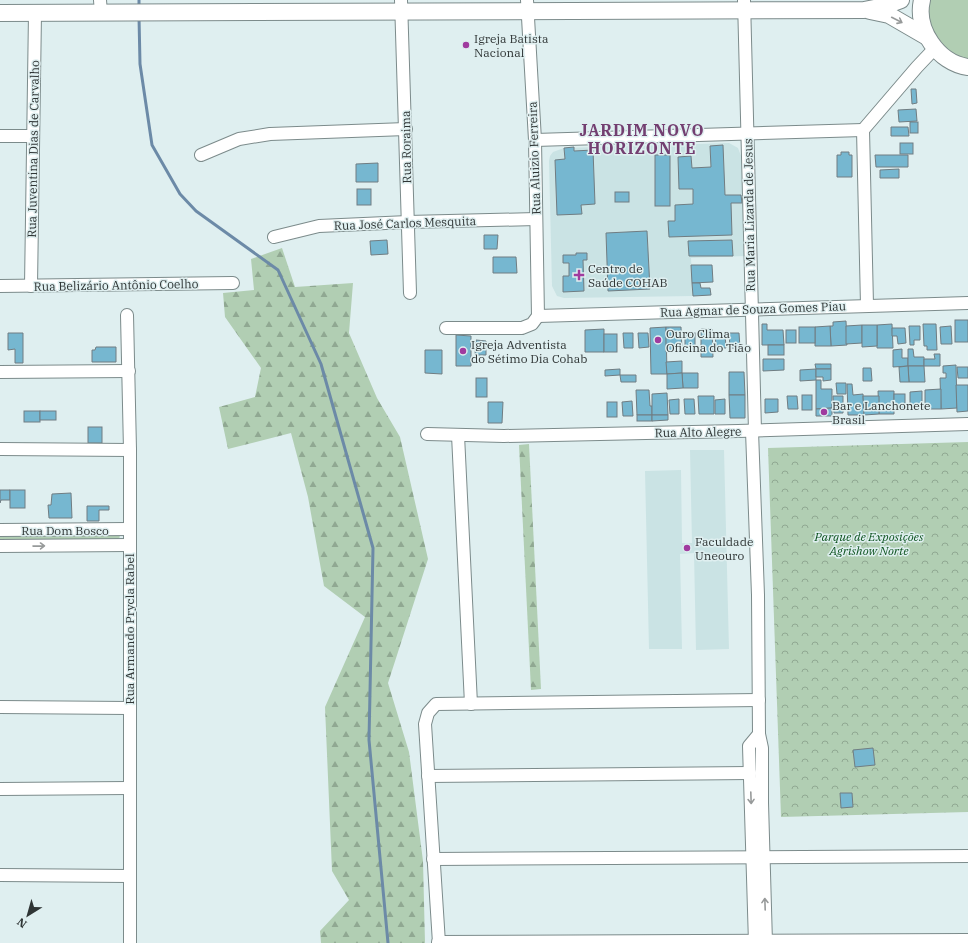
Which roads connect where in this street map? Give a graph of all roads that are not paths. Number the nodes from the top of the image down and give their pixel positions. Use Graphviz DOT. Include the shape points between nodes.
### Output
graph roads {
  1 [pos="901,0"];
  2 [pos="922,0"];
  3 [pos="401,5"];
  4 [pos="745,5"];
  5 [pos="100,6"];
  6 [pos="527,6"];
  7 [pos="864,10"];
  8 [pos="35,12"];
  9 [pos="0,13"];
  10 [pos="931,43"];
  11 [pos="968,67"];
  12 [pos="406,129"];
  13 [pos="863,130"];
  14 [pos="748,135"];
  15 [pos="0,136"];
  16 [pos="33,136"];
  17 [pos="535,140"];
  18 [pos="200,155"];
  19 [pos="536,219"];
  20 [pos="408,222"];
  21 [pos="274,236"];
  22 [pos="233,283"];
  23 [pos="0,286"];
  24 [pos="31,286"];
  25 [pos="410,293"];
  26 [pos="968,303"];
  27 [pos="867,305"];
  28 [pos="752,310"];
  29 [pos="127,315"];
  30 [pos="538,316"];
  31 [pos="446,328"];
  32 [pos="129,371"];
  33 [pos="0,372"];
  34 [pos="968,424"];
  35 [pos="753,431"];
  36 [pos="427,434"];
  37 [pos="458,435"];
  38 [pos="0,449"];
  39 [pos="130,450"];
  40 [pos="129,529"];
  41 [pos="0,530"];
  42 [pos="129,545"];
  43 [pos="0,546"];
  44 [pos="759,700"];
  45 [pos="471,704"];
  46 [pos="0,707"];
  47 [pos="129,708"];
  48 [pos="759,734"];
  49 [pos="750,773"];
  50 [pos="428,776"];
  51 [pos="129,788"];
  52 [pos="0,789"];
  53 [pos="968,856"];
  54 [pos="758,857"];
  55 [pos="433,859"];
  56 [pos="0,876"];
  57 [pos="130,876"];
  58 [pos="968,940"];
  59 [pos="761,942"];
  60 [pos="130,943"];
  61 [pos="438,943"];
  1 -- 7 [label="street"];
  2 -- 10 [label="street" via="922,21"];
  3 -- 5 [label="street" via="149,13 132,13"];
  3 -- 6 [label="street"];
  3 -- 12 [label="street, Rua Roraima"];
  4 -- 6 [label="street"];
  4 -- 7 [label="street"];
  4 -- 14 [label="street, Rua Maria Lizarda de Jesus"];
  5 -- 8 [label="street"];
  6 -- 17 [label="street, Rua Aluizio Ferreira"];
  7 -- 10 [label="street, one-way" via="889,15"];
  8 -- 9 [label="street"];
  8 -- 16 [label="street, Rua Juventina Dias de Carvalho"];
  10 -- 11 [label="street" via="949,60"];
  10 -- 13 [label="street" via="912,72"];
  12 -- 18 [label="street" via="270,134 239,139"];
  12 -- 20 [label="street, Rua Roraima"];
  13 -- 14 [label="street"];
  13 -- 27 [label="street"];
  14 -- 17 [label="street"];
  14 -- 28 [label="street, Rua Maria Lizarda de Jesus"];
  15 -- 16 [label="street"];
  16 -- 24 [label="street, Rua Juventina Dias de Carvalho"];
  17 -- 19 [label="street, Rua Aluizio Ferreira"];
  19 -- 20 [label="street, Rua José Carlos Mesquita"];
  19 -- 30 [label="street, Rua Aluizio Ferreira"];
  20 -- 21 [label="street, Rua José Carlos Mesquita" via="319,226"];
  20 -- 25 [label="street, Rua Roraima"];
  22 -- 24 [label="street, Rua Belizário Antônio Coelho"];
  23 -- 24 [label="street, Rua Belizário Antônio Coelho"];
  26 -- 27 [label="street, Rua Agmar de Souza Gomes Piau"];
  27 -- 28 [label="street, Rua Agmar de Souza Gomes Piau"];
  28 -- 30 [label="street, Rua Agmar de Souza Gomes Piau"];
  28 -- 35 [label="street, Rua Maria Lizarda de Jesus"];
  29 -- 32 [label="street, Rua Armando Prycla Rabel"];
  30 -- 31 [label="street" via="532,324 522,328"];
  32 -- 33 [label="street"];
  32 -- 39 [label="street, Rua Armando Prycla Rabel"];
  34 -- 35 [label="street, Rua Alto Alegre"];
  35 -- 37 [label="street, Rua Alto Alegre"];
  35 -- 44 [label="street, Rua Maria Lizarda de Jesus"];
  36 -- 37 [label="street, Rua Alto Alegre"];
  37 -- 45 [label="street"];
  38 -- 39 [label="street"];
  39 -- 40 [label="street, Rua Armando Prycla Rabel"];
  40 -- 41 [label="street, Rua Dom Bosco"];
  40 -- 42 [label="street, Rua Armando Prycla Rabel"];
  43 -- 42 [label="street, Rua Dom Bosco, one-way"];
  42 -- 47 [label="street, Rua Armando Prycla Rabel"];
  44 -- 45 [label="street"];
  44 -- 48 [label="street, Rua Maria Lizarda de Jesus"];
  45 -- 50 [label="street" via="436,704 431,708 425,724"];
  46 -- 47 [label="street"];
  47 -- 51 [label="street, Rua Armando Prycla Rabel"];
  48 -- 49 [label="street" via="749,746"];
  48 -- 54 [label="street, Rua Maria Lizarda de Jesus" via="762,748"];
  49 -- 50 [label="street"];
  49 -- 54 [label="street, one-way"];
  50 -- 55 [label="street"];
  51 -- 52 [label="street"];
  51 -- 57 [label="street, Rua Armando Prycla Rabel"];
  53 -- 54 [label="street"];
  54 -- 55 [label="street"];
  54 -- 59 [label="street"];
  55 -- 61 [label="street"];
  56 -- 57 [label="street"];
  57 -- 60 [label="street, Rua Armando Prycla Rabel"];
  58 -- 59 [label="street"];
  59 -- 61 [label="street"];
}
